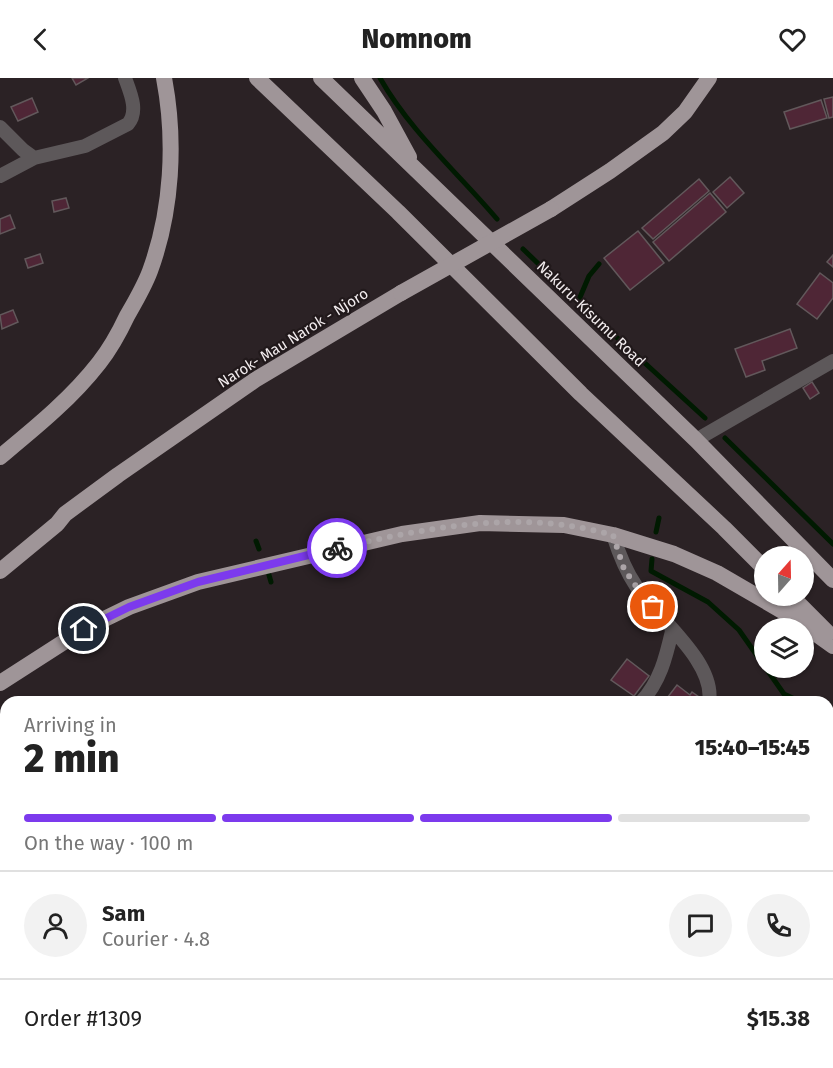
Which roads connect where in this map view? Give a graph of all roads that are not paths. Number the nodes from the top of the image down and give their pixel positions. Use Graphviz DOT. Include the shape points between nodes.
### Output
graph roads {
  1 [pos="125,78"];
  2 [pos="164,78"];
  3 [pos="257,78"];
  4 [pos="321,78"];
  5 [pos="362,78"];
  6 [pos="709,78"];
  7 [pos="0,127"];
  8 [pos="34,158"];
  9 [pos="415,169"];
  10 [pos="0,176"];
  11 [pos="833,361"];
  12 [pos="696,440"];
  13 [pos="0,457"];
  14 [pos="65,514"];
  15 [pos="613,535"];
  16 [pos="0,556"];
  17 [pos="754,558"];
  18 [pos="0,571"];
  19 [pos="833,580"];
  20 [pos="801,606"];
  21 [pos="672,631"];
  22 [pos="833,638"];
  23 [pos="833,646"];
  24 [pos="0,683"];
  25 [pos="646,696"];
  26 [pos="709,696"];
  1 -- 8 [label="street" via="134,115 128,124 85,146"];
  2 -- 13 [label="highway" via="171,154 163,223 149,273 99,363 48,417"];
  3 -- 17 [label="highway"];
  4 -- 9 [label="highway, Nakuru-Kisumu Road"];
  5 -- 9 [label="highway"];
  6 -- 14 [label="highway, Narok- Mau Narok - Njoro, bridge" via="685,112 663,133 610,171 255,380"];
  7 -- 8 [label="street"];
  8 -- 10 [label="street"];
  9 -- 12 [label="highway, Nakuru-Kisumu Road"];
  11 -- 12 [label="street"];
  12 -- 19 [label="highway, Nakuru-Kisumu Road"];
  14 -- 16 [label="highway, Narok- Mau Narok - Njoro"];
  14 -- 18 [label="highway, Narok- Mau Narok - Njoro"];
  15 -- 21 [label="street" via="624,569"];
  15 -- 23 [label="highway" via="674,554 717,573 791,616"];
  15 -- 24 [label="highway" via="564,525 480,523 402,534 268,564 198,582 129,607 84,629"];
  20 -- 22 [label="highway"];
  21 -- 25 [label="street" via="665,661"];
  21 -- 26 [label="street" via="709,681"];
}
